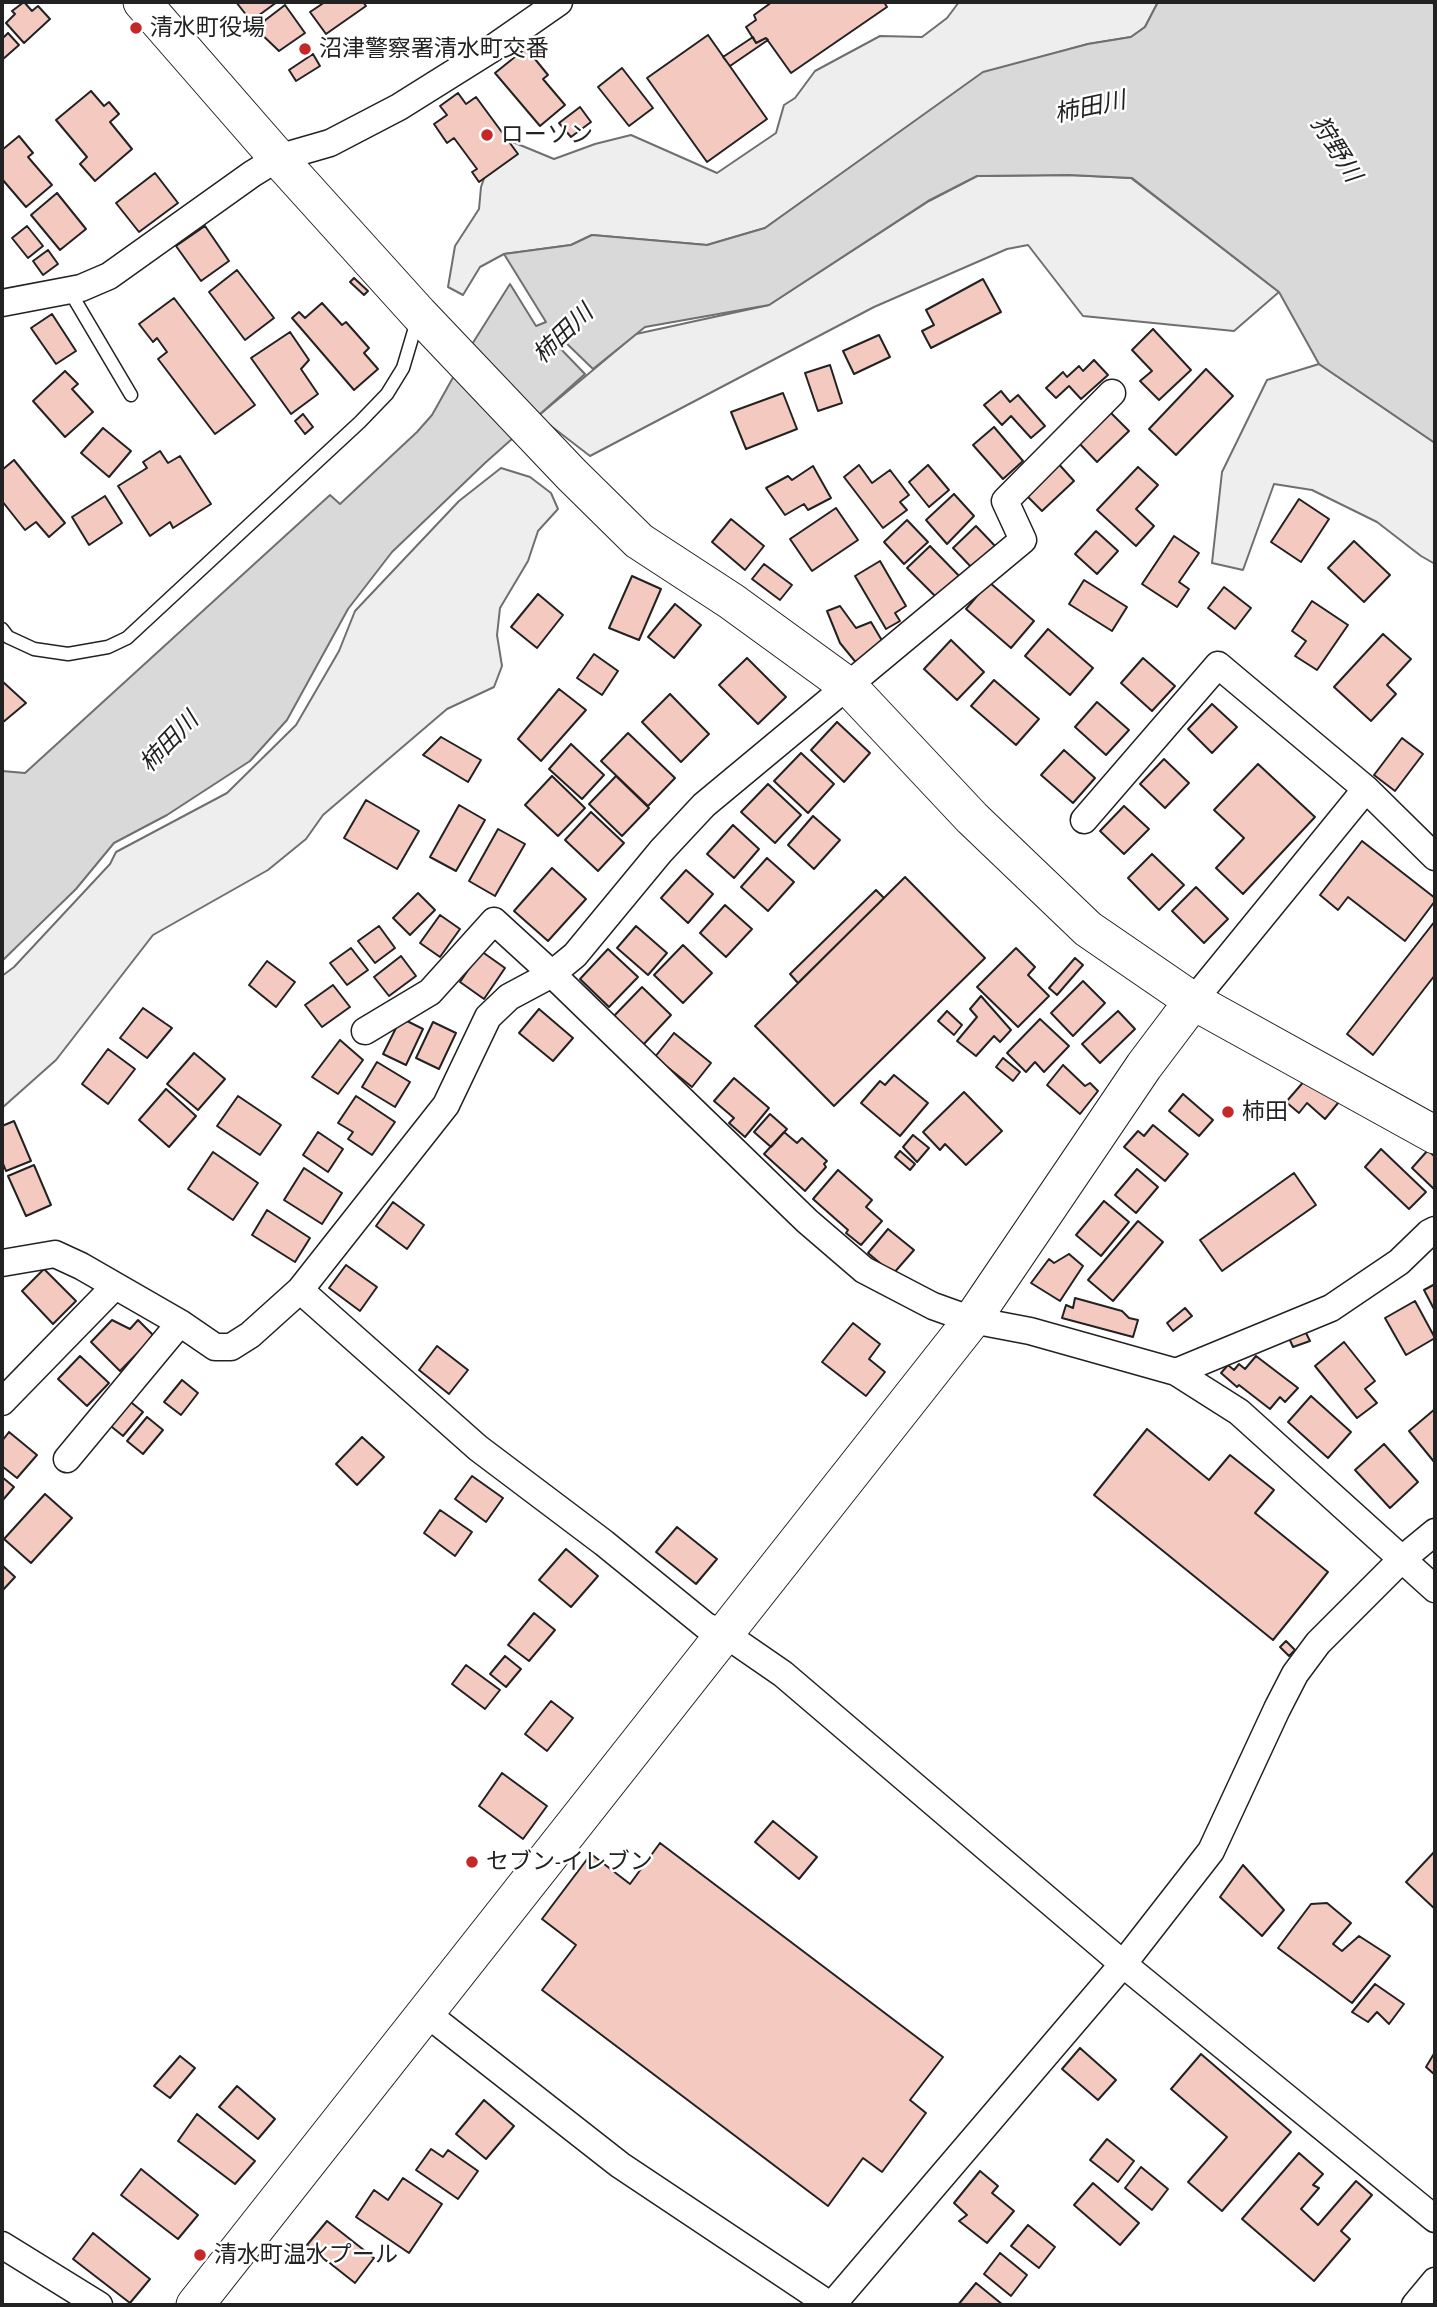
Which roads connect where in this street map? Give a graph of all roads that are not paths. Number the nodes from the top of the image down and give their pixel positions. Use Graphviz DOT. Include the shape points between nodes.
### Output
graph roads {
  1 [pos="142,2"];
  2 [pos="559,2"];
  3 [pos="278,158"];
  4 [pos="69,290"];
  5 [pos="2,303"];
  6 [pos="431,327"];
  7 [pos="1112,393"];
  8 [pos="131,395"];
  9 [pos="2,629"];
  10 [pos="848,686"];
  11 [pos="1366,789"];
  12 [pos="1084,820"];
  13 [pos="1435,857"];
  14 [pos="552,974"];
  15 [pos="1193,1001"];
  16 [pos="365,1031"];
  17 [pos="1435,1135"];
  18 [pos="1435,1230"];
  19 [pos="2,1263"];
  20 [pos="115,1286"];
  21 [pos="300,1290"];
  22 [pos="972,1320"];
  23 [pos="180,1324"];
  24 [pos="1176,1372"];
  25 [pos="2,1402"];
  26 [pos="67,1459"];
  27 [pos="1435,1532"];
  28 [pos="1401,1560"];
  29 [pos="1435,1589"];
  30 [pos="725,1634"];
  31 [pos="1123,1964"];
  32 [pos="426,2013"];
  33 [pos="1435,2218"];
  34 [pos="2,2245"];
  35 [pos="1435,2281"];
  36 [pos="99,2305"];
  37 [pos="195,2305"];
  38 [pos="831,2305"];
  39 [pos="1415,2305"];
  1 -- 3 [label="street"];
  2 -- 3 [label="street" via="399,107 330,143"];
  3 -- 4 [label="street" via="109,276"];
  3 -- 6 [label="street"];
  4 -- 5 [label="street"];
  4 -- 8 [label="lane"];
  6 -- 9 [label="lane" via="387,394 360,422 127,638 108,647 68,654 34,649 8,637"];
  6 -- 10 [label="street" via="639,541"];
  7 -- 10 [label="street" via="1005,501 1023,540"];
  10 -- 14 [label="street" via="704,805 575,955"];
  10 -- 15 [label="street" via="972,818 1088,929"];
  11 -- 12 [label="street" via="1218,665"];
  11 -- 13 [label="street"];
  11 -- 15 [label="street"];
  14 -- 16 [label="street" via="494,921 430,992"];
  14 -- 21 [label="street" via="509,997 488,1017 446,1105"];
  14 -- 22 [label="street" via="864,1270 933,1306"];
  15 -- 17 [label="street"];
  15 -- 22 [label="street"];
  18 -- 24 [label="street" via="1399,1262 1331,1308"];
  19 -- 20 [label="street" via="55,1254"];
  20 -- 23 [label="street"];
  20 -- 25 [label="street"];
  21 -- 23 [label="street" via="231,1347 215,1347"];
  21 -- 30 [label="street" via="478,1448 706,1626"];
  22 -- 24 [label="street" via="1030,1331"];
  22 -- 30 [label="street"];
  23 -- 26 [label="street"];
  24 -- 28 [label="street" via="1239,1412"];
  27 -- 28 [label="street"];
  28 -- 29 [label="street"];
  28 -- 31 [label="street" via="1318,1643 1295,1674 1211,1851"];
  30 -- 31 [label="street" via="783,1674"];
  30 -- 32 [label="street"];
  31 -- 33 [label="street"];
  31 -- 38 [label="street"];
  32 -- 37 [label="street"];
  32 -- 38 [label="street" via="620,2165"];
  34 -- 36 [label="street"];
  35 -- 39 [label="street"];
}
